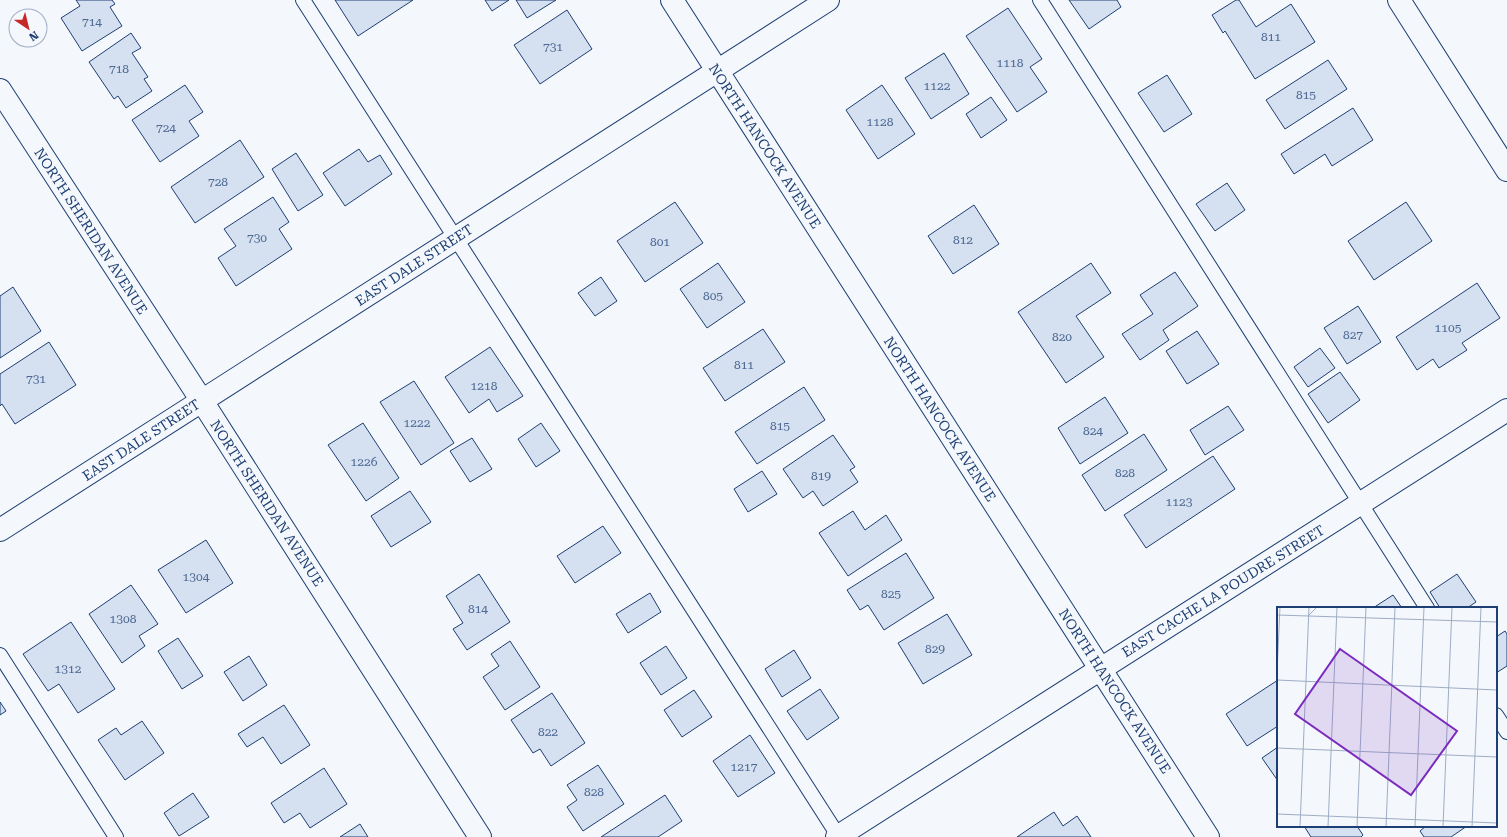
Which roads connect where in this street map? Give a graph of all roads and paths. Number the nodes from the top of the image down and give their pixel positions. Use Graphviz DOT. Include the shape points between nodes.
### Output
graph roads {
  1 [pos="303,0"];
  2 [pos="672,0"];
  3 [pos="828,0"];
  4 [pos="1040,0"];
  5 [pos="1399,0"];
  6 [pos="717,71"];
  7 [pos="0,90"];
  8 [pos="1507,170"];
  9 [pos="455,239"];
  10 [pos="202,401"];
  11 [pos="1507,410"];
  12 [pos="1360,504"];
  13 [pos="0,530"];
  14 [pos="1426,607"];
  15 [pos="0,655"];
  16 [pos="1101,669"];
  17 [pos="1497,717"];
  18 [pos="1507,732"];
  19 [pos="116,837"];
  20 [pos="480,837"];
  21 [pos="838,837"];
  22 [pos="1208,837"];
  1 -- 9 [label="lane"];
  2 -- 6 [label="street, NORTH HANCOCK AVENUE"];
  3 -- 6 [label="street, EAST DALE STREET"];
  4 -- 12 [label="lane"];
  5 -- 8 [label="street"];
  6 -- 9 [label="street, EAST DALE STREET"];
  6 -- 16 [label="street, NORTH HANCOCK AVENUE"];
  7 -- 10 [label="street, NORTH SHERIDAN AVENUE"];
  9 -- 10 [label="street, EAST DALE STREET"];
  9 -- 21 [label="lane"];
  10 -- 13 [label="street, EAST DALE STREET"];
  10 -- 20 [label="street, NORTH SHERIDAN AVENUE"];
  11 -- 12 [label="street, EAST CACHE LA POUDRE STREET"];
  12 -- 14 [label="lane"];
  12 -- 16 [label="street, EAST CACHE LA POUDRE STREET"];
  15 -- 19 [label="lane"];
  16 -- 21 [label="street, EAST CACHE LA POUDRE STREET"];
  16 -- 22 [label="street, NORTH HANCOCK AVENUE"];
  17 -- 18 [label="lane"];
}
